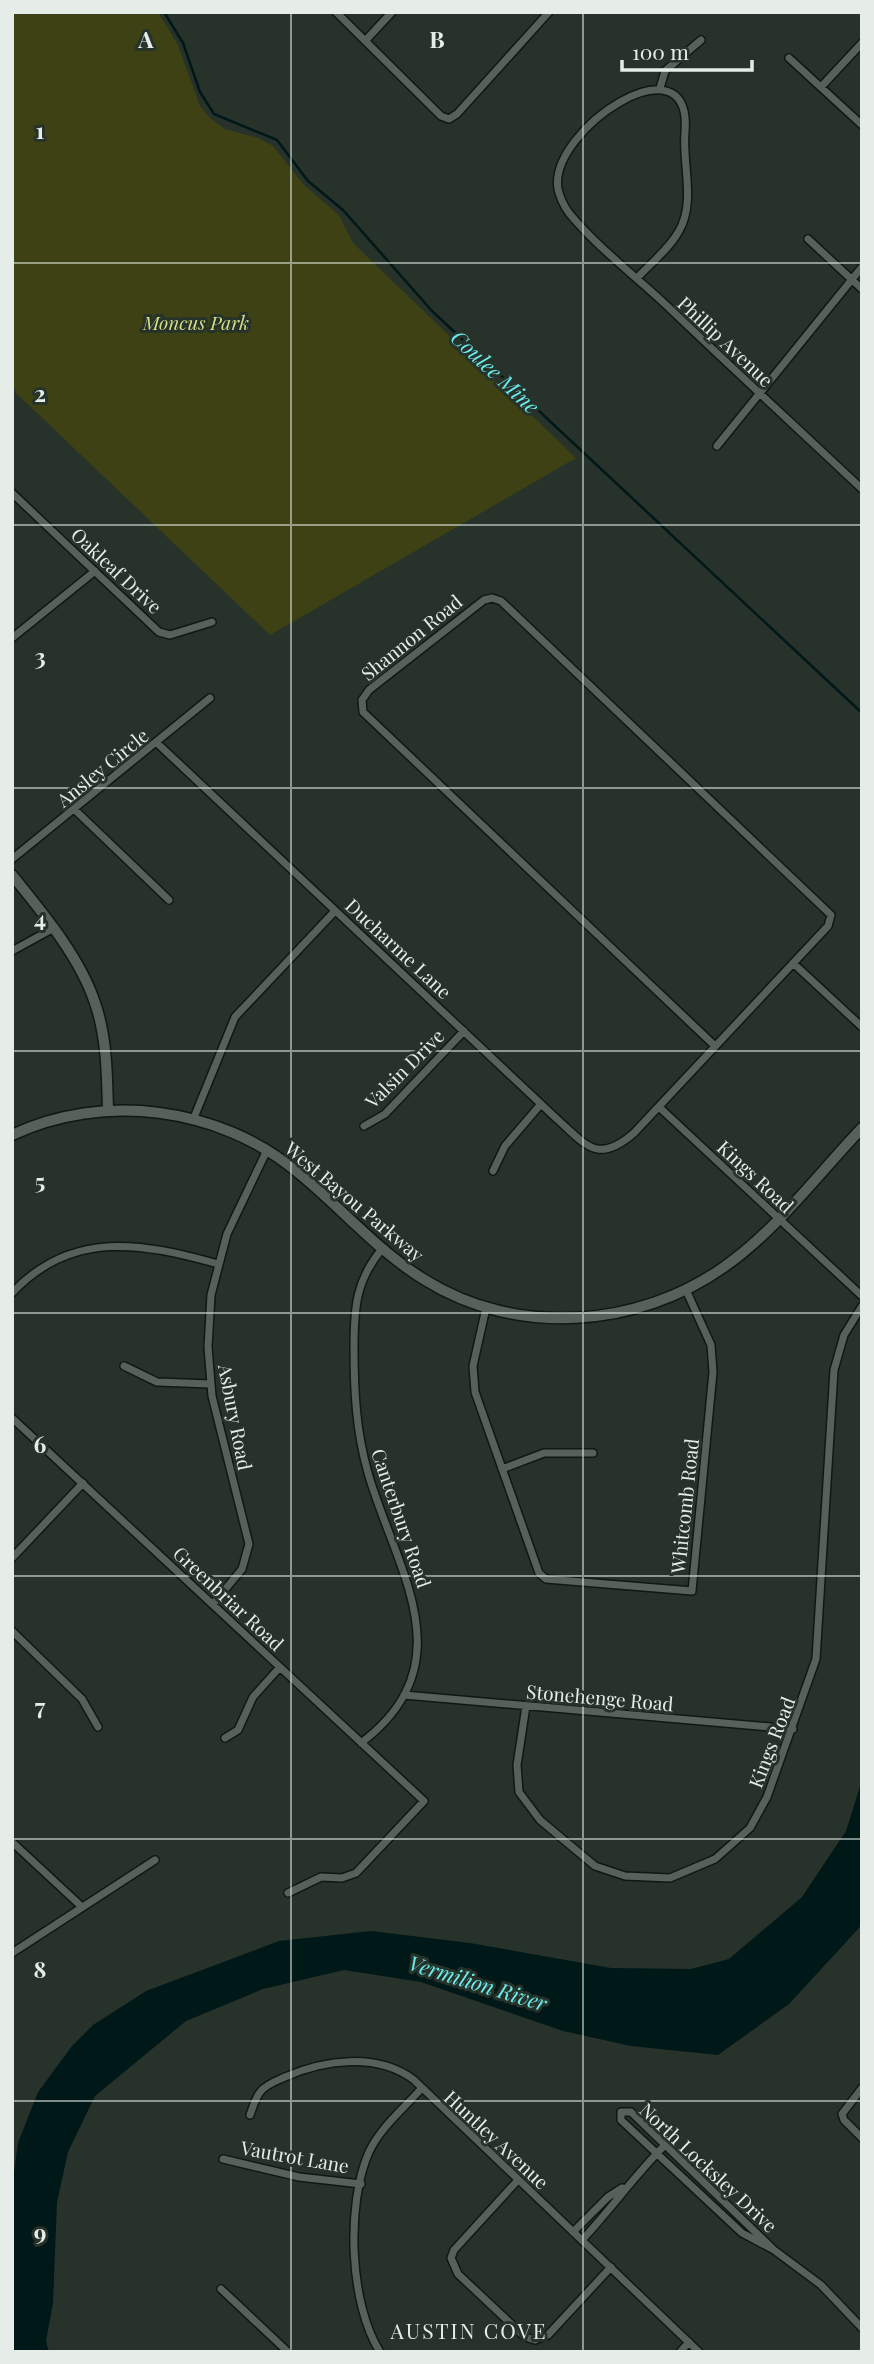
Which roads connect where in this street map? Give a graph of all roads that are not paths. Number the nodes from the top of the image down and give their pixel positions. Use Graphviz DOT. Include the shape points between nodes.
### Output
graph roads {
  1 [pos="336,12"];
  2 [pos="392,12"];
  3 [pos="549,12"];
  4 [pos="701,40"];
  5 [pos="365,41"];
  6 [pos="862,43"];
  7 [pos="789,58"];
  8 [pos="821,87"];
  9 [pos="660,88"];
  10 [pos="862,125"];
  11 [pos="808,239"];
  12 [pos="862,267"];
  13 [pos="637,278"];
  14 [pos="852,279"];
  15 [pos="862,289"];
  16 [pos="759,393"];
  17 [pos="717,446"];
  18 [pos="862,489"];
  19 [pos="12,493"];
  20 [pos="95,571"];
  21 [pos="212,622"];
  22 [pos="12,638"];
  23 [pos="210,698"];
  24 [pos="157,743"];
  25 [pos="75,810"];
  26 [pos="12,859"];
  27 [pos="12,875"];
  28 [pos="169,900"];
  29 [pos="335,911"];
  30 [pos="52,929"];
  31 [pos="12,951"];
  32 [pos="793,963"];
  33 [pos="862,1027"];
  34 [pos="464,1031"];
  35 [pos="715,1046"];
  36 [pos="541,1104"];
  37 [pos="659,1107"];
  38 [pos="108,1111"];
  39 [pos="193,1119"];
  40 [pos="364,1126"];
  41 [pos="862,1128"];
  42 [pos="12,1135"];
  43 [pos="627,1139"];
  44 [pos="267,1150"];
  45 [pos="493,1171"];
  46 [pos="778,1218"];
  47 [pos="382,1248"];
  48 [pos="218,1264"];
  49 [pos="686,1290"];
  50 [pos="12,1293"];
  51 [pos="862,1296"];
  52 [pos="862,1306"];
  53 [pos="486,1308"];
  54 [pos="124,1366"];
  55 [pos="210,1384"];
  56 [pos="12,1418"];
  57 [pos="593,1453"];
  58 [pos="502,1468"];
  59 [pos="83,1483"];
  60 [pos="12,1558"];
  61 [pos="213,1604"];
  62 [pos="12,1631"];
  63 [pos="280,1667"];
  64 [pos="404,1695"];
  65 [pos="526,1706"];
  66 [pos="98,1727"];
  67 [pos="793,1729"];
  68 [pos="225,1738"];
  69 [pos="360,1743"];
  70 [pos="12,1842"];
  71 [pos="155,1860"];
  72 [pos="288,1893"];
  73 [pos="82,1907"];
  74 [pos="12,1953"];
  75 [pos="862,2088"];
  76 [pos="421,2089"];
  77 [pos="250,2115"];
  78 [pos="862,2138"];
  79 [pos="665,2145"];
  80 [pos="656,2153"];
  81 [pos="223,2160"];
  82 [pos="517,2180"];
  83 [pos="361,2184"];
  84 [pos="625,2186"];
  85 [pos="573,2232"];
  86 [pos="582,2240"];
  87 [pos="774,2250"];
  88 [pos="611,2267"];
  89 [pos="221,2290"];
  90 [pos="862,2328"];
  91 [pos="689,2342"];
  92 [pos="288,2352"];
  93 [pos="380,2352"];
  94 [pos="680,2352"];
  95 [pos="699,2352"];
  1 -- 5 [label="street"];
  2 -- 5 [label="street"];
  3 -- 5 [label="street" via="449,118 441,116"];
  4 -- 9 [label="street" via="665,71"];
  6 -- 8 [label="street"];
  7 -- 8 [label="street"];
  8 -- 10 [label="street"];
  9 -- 13 [label="street" via="676,97 684,113 687,210 674,239"];
  9 -- 13 [label="street, Phillip Avenue" via="616,105 568,149 559,167 558,187 570,215"];
  11 -- 14 [label="street"];
  12 -- 14 [label="street"];
  13 -- 16 [label="street, Phillip Avenue"];
  14 -- 15 [label="street"];
  14 -- 16 [label="street"];
  16 -- 17 [label="street"];
  16 -- 18 [label="street, Phillip Avenue"];
  19 -- 20 [label="street, Oakleaf Drive"];
  20 -- 21 [label="street, Oakleaf Drive" via="162,634"];
  20 -- 22 [label="street"];
  23 -- 24 [label="street, Ansley Circle"];
  24 -- 25 [label="street, Ansley Circle"];
  24 -- 29 [label="street, Ducharme Lane"];
  25 -- 26 [label="street, Ansley Circle"];
  25 -- 28 [label="street"];
  27 -- 30 [label="street"];
  29 -- 34 [label="street, Ducharme Lane"];
  29 -- 39 [label="street" via="236,1017"];
  30 -- 31 [label="street"];
  30 -- 38 [label="street" via="96,1003 103,1033"];
  32 -- 33 [label="street"];
  32 -- 35 [label="street, Shannon Road"];
  32 -- 35 [label="street, Shannon Road" via="828,926 829,910 501,601 484,600 369,690 362,707 366,717"];
  34 -- 36 [label="street, Ducharme Lane"];
  34 -- 40 [label="street, Valsin Drive" via="385,1114"];
  35 -- 37 [label="street, Shannon Road"];
  36 -- 43 [label="street, Ducharme Lane" via="594,1149 606,1150"];
  36 -- 45 [label="street" via="505,1146"];
  37 -- 43 [label="street, Shannon Road"];
  37 -- 46 [label="street, Kings Road"];
  38 -- 39 [label="street, West Bayou Parkway"];
  38 -- 42 [label="street, West Bayou Parkway" via="61,1118"];
  39 -- 44 [label="street, West Bayou Parkway"];
  41 -- 46 [label="street, West Bayou Parkway"];
  44 -- 47 [label="street, West Bayou Parkway"];
  44 -- 48 [label="street, Asbury Road" via="235,1213"];
  46 -- 49 [label="street, West Bayou Parkway" via="734,1259"];
  46 -- 51 [label="street, Kings Road"];
  47 -- 53 [label="street, West Bayou Parkway" via="425,1281"];
  47 -- 64 [label="street, Canterbury Road" via="358,1287 354,1382 363,1454 417,1614 417,1647"];
  48 -- 50 [label="street" via="151,1247 104,1246 46,1266"];
  48 -- 55 [label="street, Asbury Road" via="208,1331"];
  49 -- 53 [label="street, West Bayou Parkway" via="652,1304 591,1317 533,1317"];
  49 -- 58 [label="street, Whitcomb Road" via="711,1345 713,1372 692,1591 546,1579 539,1573"];
  52 -- 67 [label="street, Kings Road" via="844,1335 834,1370 819,1647"];
  53 -- 58 [label="street, Whitcomb Road" via="473,1379"];
  54 -- 55 [label="street" via="157,1382"];
  55 -- 61 [label="street, Asbury Road" via="249,1544 242,1569"];
  56 -- 59 [label="street, Greenbriar Road"];
  57 -- 58 [label="street" via="544,1453"];
  59 -- 60 [label="street"];
  59 -- 61 [label="street, Greenbriar Road"];
  61 -- 63 [label="street, Greenbriar Road"];
  62 -- 66 [label="street" via="82,1699"];
  63 -- 68 [label="street" via="253,1698 238,1730"];
  63 -- 69 [label="street, Greenbriar Road"];
  64 -- 65 [label="street, Stonehenge Road"];
  64 -- 69 [label="street, Canterbury Road" via="380,1727"];
  65 -- 67 [label="street, Stonehenge Road"];
  65 -- 67 [label="street, Kings Road" via="517,1780 524,1803 586,1861 644,1879 670,1878 701,1868 739,1840 763,1808"];
  69 -- 72 [label="street, Greenbriar Road" via="424,1801 356,1873 321,1877"];
  70 -- 73 [label="street"];
  71 -- 73 [label="street"];
  73 -- 74 [label="street"];
  75 -- 78 [label="street" via="842,2114"];
  76 -- 77 [label="street, Huntley Avenue" via="406,2074 387,2066 317,2064 267,2085"];
  76 -- 82 [label="street, Huntley Avenue"];
  76 -- 83 [label="street" via="374,2144"];
  79 -- 80 [label="street"];
  79 -- 80 [label="street, North Locksley Drive" via="631,2112 621,2112 621,2120"];
  79 -- 87 [label="street, North Locksley Drive"];
  80 -- 84 [label="street"];
  80 -- 87 [label="street, North Locksley Drive" via="742,2233"];
  81 -- 83 [label="street, Vautrot Lane" via="299,2177"];
  82 -- 85 [label="street, Huntley Avenue"];
  82 -- 88 [label="street" via="451,2258 458,2274 525,2337 535,2340 548,2335"];
  83 -- 93 [label="street" via="352,2238 354,2265 369,2329"];
  84 -- 85 [label="street"];
  84 -- 86 [label="street"];
  85 -- 86 [label="street, Huntley Avenue"];
  86 -- 88 [label="street, Huntley Avenue"];
  87 -- 90 [label="street, North Locksley Drive" via="821,2285"];
  88 -- 91 [label="street, Huntley Avenue"];
  89 -- 92 [label="street"];
  91 -- 94 [label="street"];
  91 -- 95 [label="street, Huntley Avenue"];
}
